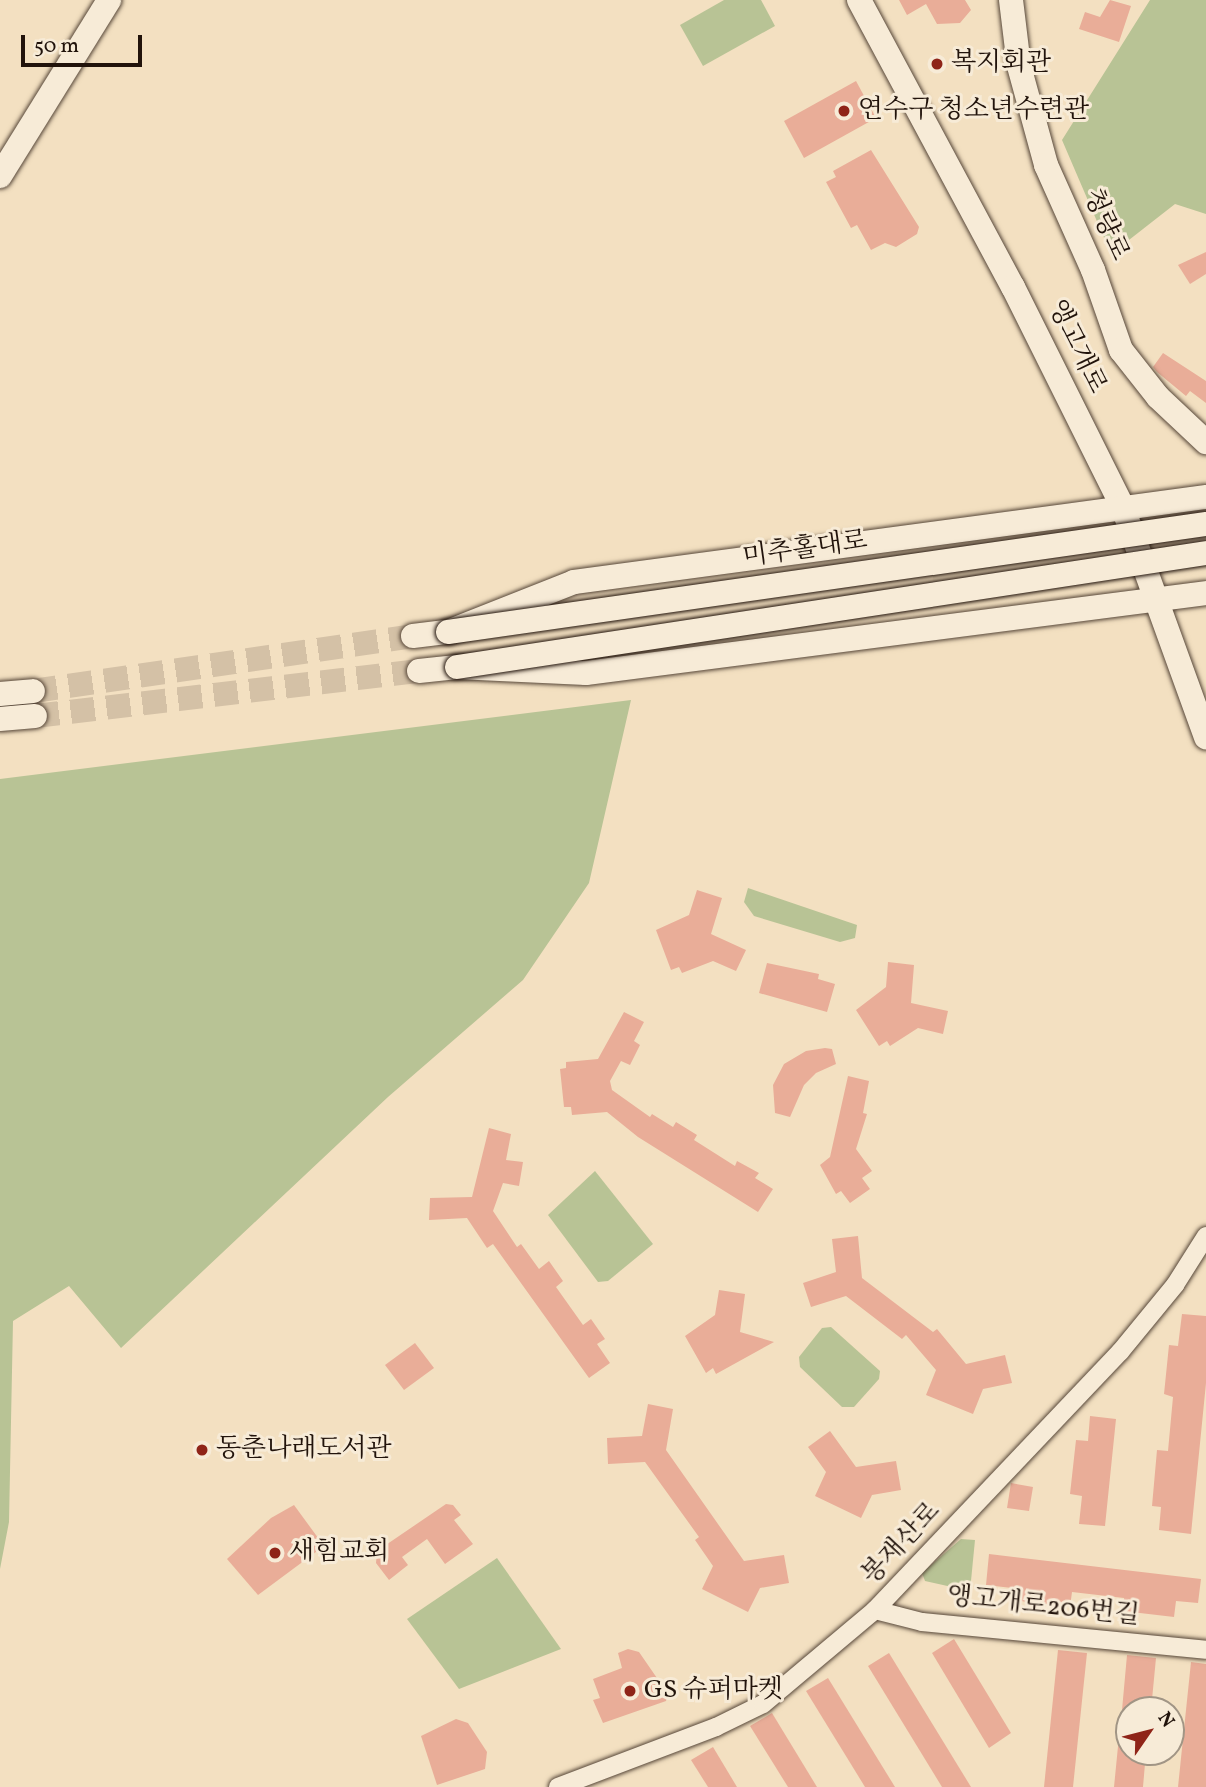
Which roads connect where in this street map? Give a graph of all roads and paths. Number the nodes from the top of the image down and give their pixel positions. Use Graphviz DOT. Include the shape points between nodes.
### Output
graph roads {
  1 [pos="109,0"];
  2 [pos="859,0"];
  3 [pos="1011,0"];
  4 [pos="0,177"];
  5 [pos="1206,442"];
  6 [pos="1206,497"];
  7 [pos="1123,508"];
  8 [pos="1206,524"];
  9 [pos="1206,553"];
  10 [pos="1206,593"];
  11 [pos="1156,599"];
  12 [pos="448,632"];
  13 [pos="413,636"];
  14 [pos="457,667"];
  15 [pos="419,671"];
  16 [pos="33,691"];
  17 [pos="0,694"];
  18 [pos="35,716"];
  19 [pos="0,719"];
  20 [pos="1206,737"];
  21 [pos="1206,1236"];
  22 [pos="875,1610"];
  23 [pos="1206,1650"];
  24 [pos="558,1787"];
  1 -- 4 [label="main road"];
  2 -- 7 [label="main road, 앵고개로" via="1013,287"];
  3 -- 5 [label="main road, 청량로" via="1019,66 1046,165 1093,270 1121,350 1158,397"];
  6 -- 7 [label="main road"];
  7 -- 11 [label="main road, 앵고개로"];
  7 -- 12 [label="main road" via="574,582"];
  8 -- 12 [label="main road, 미추홀대로, bridge"];
  9 -- 14 [label="main road, bridge"];
  10 -- 11 [label="main road"];
  11 -- 14 [label="main road" via="586,673"];
  11 -- 20 [label="main road, 앵고개로"];
  12 -- 13 [label="main road, 미추홀대로"];
  14 -- 15 [label="main road"];
  16 -- 17 [label="main road"];
  18 -- 19 [label="main road"];
  21 -- 22 [label="street, 봉재산로" via="1175,1284 1120,1352"];
  22 -- 23 [label="street, 앵고개로206번길" via="922,1622"];
  22 -- 24 [label="street, 봉재산로" via="763,1704 716,1727"];
}
